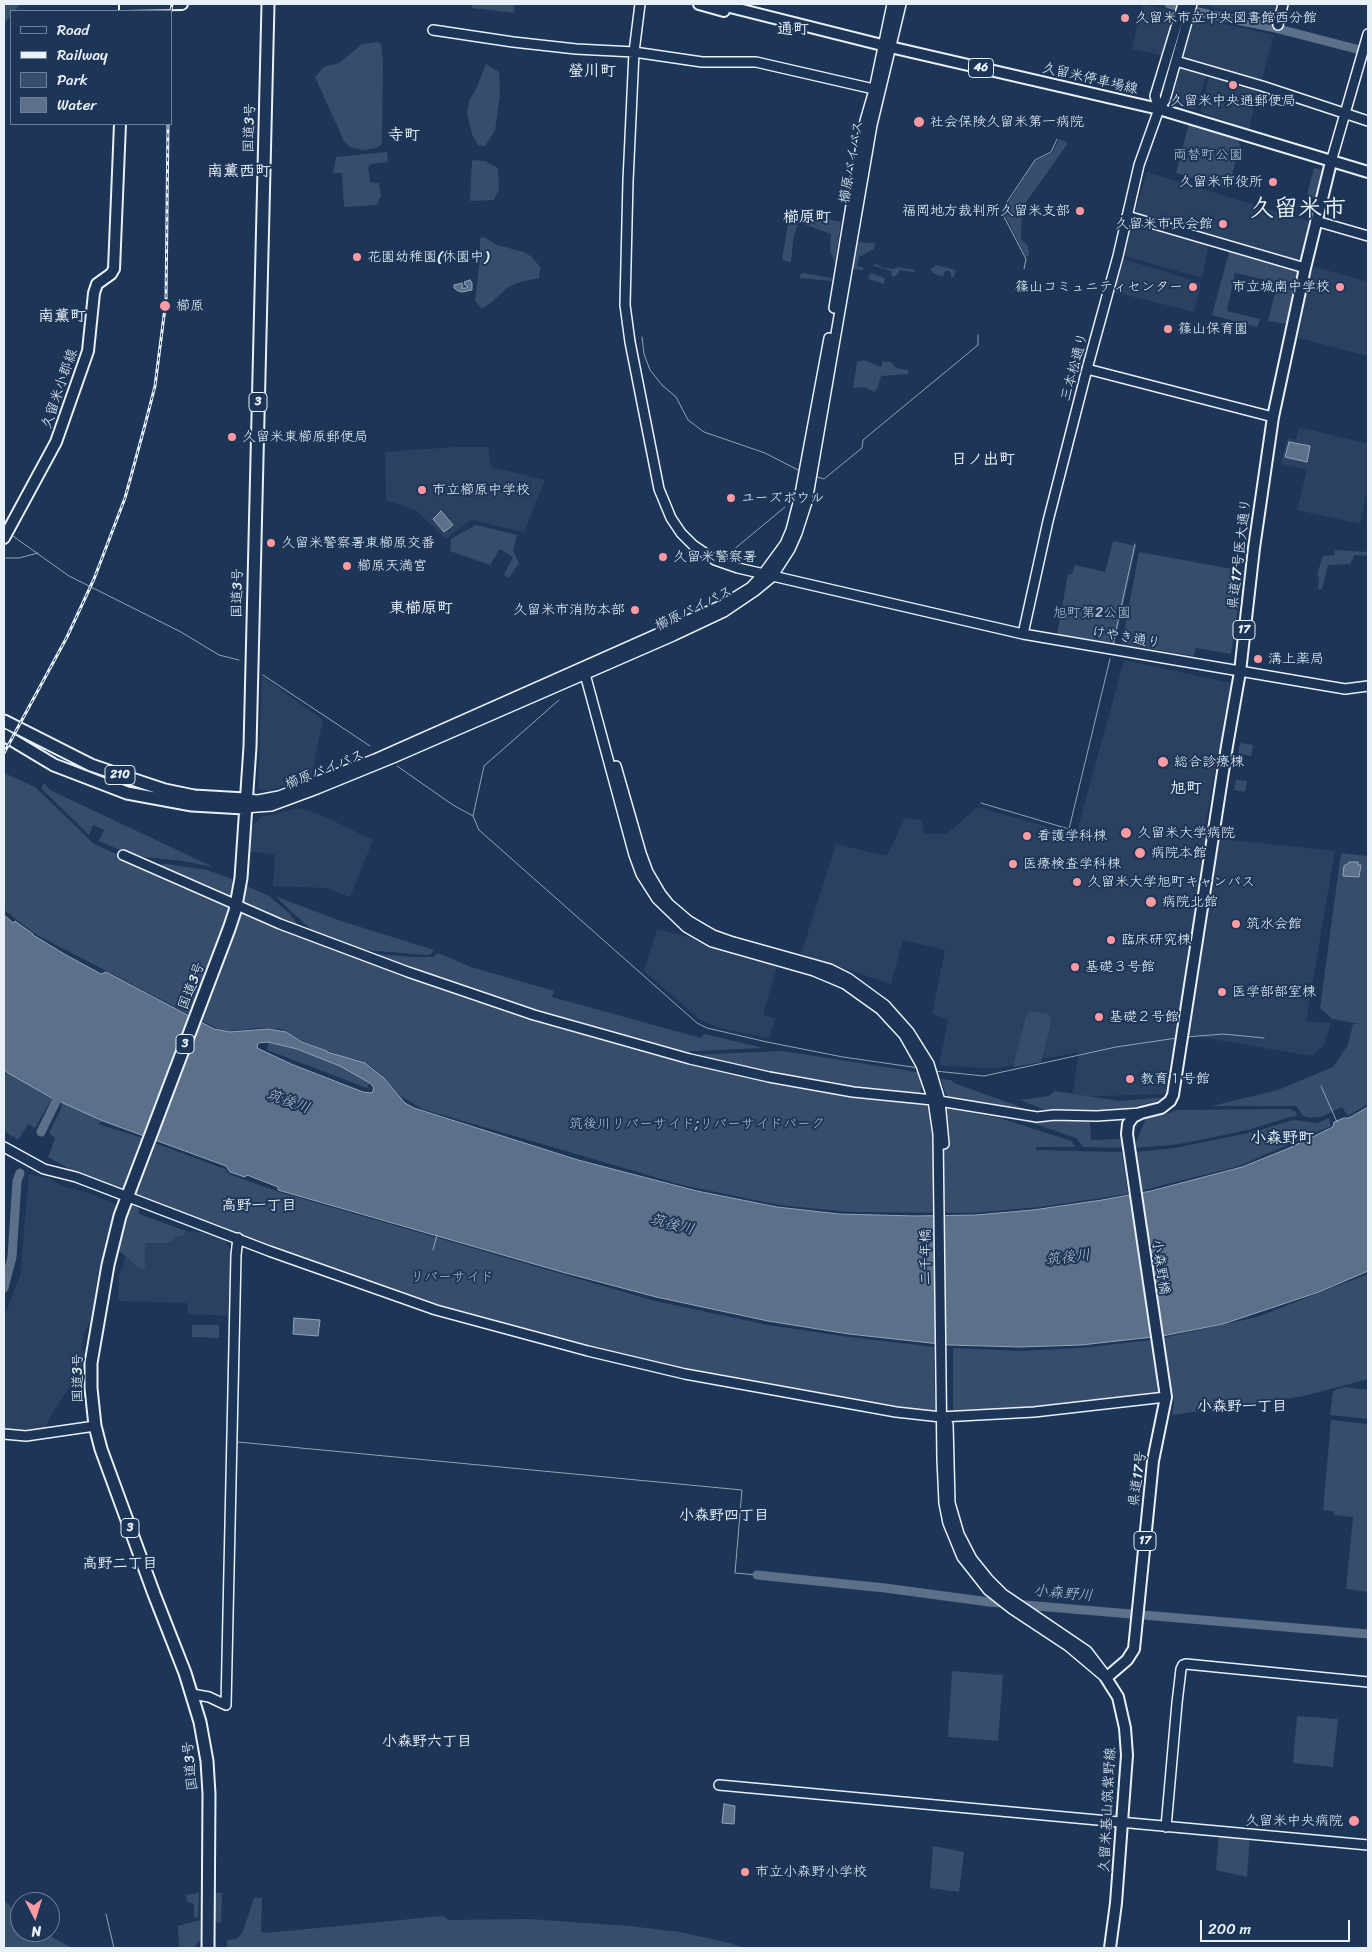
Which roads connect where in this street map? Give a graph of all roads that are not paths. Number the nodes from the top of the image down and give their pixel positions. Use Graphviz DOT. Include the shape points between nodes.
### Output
graph roads {
  1 [pos="182,4"];
  2 [pos="268,4"];
  3 [pos="640,4"];
  4 [pos="700,4"];
  5 [pos="718,4"];
  6 [pos="892,4"];
  7 [pos="901,4"];
  8 [pos="1192,4"];
  9 [pos="1283,4"];
  10 [pos="125,7"];
  11 [pos="1184,10"];
  12 [pos="1278,25"];
  13 [pos="803,26"];
  14 [pos="433,30"];
  15 [pos="1368,34"];
  16 [pos="887,46"];
  17 [pos="634,52"];
  18 [pos="1176,61"];
  19 [pos="877,90"];
  20 [pos="1159,108"];
  21 [pos="1345,112"];
  22 [pos="1368,121"];
  23 [pos="120,125"];
  24 [pos="1332,162"];
  25 [pos="1368,172"];
  26 [pos="1127,216"];
  27 [pos="1316,221"];
  28 [pos="1368,236"];
  29 [pos="1305,268"];
  30 [pos="1087,369"];
  31 [pos="1273,417"];
  32 [pos="4,538"];
  33 [pos="767,576"];
  34 [pos="1023,634"];
  35 [pos="588,670"];
  36 [pos="1240,672"];
  37 [pos="1368,686"];
  38 [pos="4,721"];
  39 [pos="4,735"];
  40 [pos="245,803"];
  41 [pos="123,855"];
  42 [pos="236,907"];
  43 [pos="937,1102"];
  44 [pos="1137,1115"];
  45 [pos="4,1147"];
  46 [pos="126,1197"];
  47 [pos="238,1238"];
  48 [pos="1166,1395"];
  49 [pos="944,1413"];
  50 [pos="95,1426"];
  51 [pos="4,1434"];
  52 [pos="1000,1596"];
  53 [pos="1106,1678"];
  54 [pos="1368,1682"];
  55 [pos="192,1694"];
  56 [pos="719,1785"];
  57 [pos="1122,1822"];
  58 [pos="1166,1826"];
  59 [pos="1368,1845"];
  60 [pos="208,1948"];
  61 [pos="1110,1948"];
  1 -- 10 [label="main road"];
  2 -- 40 [label="highway, 国道3号 / 3" via="250,747"];
  3 -- 17 [label="street, けやき通り"];
  4 -- 13 [label="main road, 久留米停車場線 / 46" via="792,28"];
  5 -- 13 [label="main road, 久留米停車場線 / 46"];
  6 -- 16 [label="street, 櫛原バイパス"];
  7 -- 16 [label="street, 櫛原バイパス"];
  8 -- 11 [label="street, 三本松通り"];
  9 -- 12 [label="street"];
  11 -- 18 [label="street, 三本松通り"];
  11 -- 20 [label="street, 三本松通り" via="1155,96"];
  13 -- 16 [label="main road, 久留米停車場線 / 46"];
  14 -- 17 [label="street" via="542,45"];
  15 -- 21 [label="street"];
  16 -- 19 [label="street, 櫛原バイパス"];
  16 -- 20 [label="main road, 久留米停車場線 / 46"];
  17 -- 19 [label="street" via="702,62 756,62"];
  17 -- 33 [label="street, けやき通り" via="625,305 659,489 671,518 693,545 715,560"];
  18 -- 20 [label="street, 三本松通り" via="1165,100"];
  18 -- 21 [label="street"];
  19 -- 33 [label="street, 櫛原バイパス" via="807,502 794,541"];
  20 -- 24 [label="main road, 久留米停車場線 / 46"];
  20 -- 26 [label="street, 三本松通り" via="1139,166"];
  21 -- 22 [label="street"];
  21 -- 24 [label="street"];
  23 -- 32 [label="main road, 久留米小郡線" via="114,269 97,284 88,351 56,442"];
  24 -- 25 [label="main road, 久留米停車場線 / 46"];
  24 -- 27 [label="main road, 県道17号医大通り / 17"];
  26 -- 29 [label="street"];
  26 -- 30 [label="street, 三本松通り"];
  27 -- 28 [label="street"];
  27 -- 29 [label="main road, 県道17号医大通り / 17"];
  29 -- 31 [label="main road, 県道17号医大通り / 17"];
  30 -- 31 [label="street"];
  30 -- 34 [label="street, 三本松通り"];
  31 -- 36 [label="main road, 県道17号医大通り / 17" via="1254,544"];
  33 -- 34 [label="street, けやき通り"];
  33 -- 35 [label="street, 櫛原バイパス" via="755,592 724,612"];
  34 -- 36 [label="street, けやき通り"];
  35 -- 40 [label="street, 櫛原バイパス" via="271,806"];
  35 -- 43 [label="street, 二千年橋" via="641,853 654,883 670,904 689,921 713,935 830,969 848,978 883,1007 904,1035 931,1079"];
  36 -- 37 [label="street, けやき通り" via="1345,689"];
  36 -- 44 [label="main road, 県道17号医大通り / 17" via="1173,1095 1161,1108"];
  38 -- 40 [label="highway, 210" via="91,765 165,790"];
  39 -- 40 [label="highway, 210" via="54,765 127,792 192,805"];
  40 -- 42 [label="highway, 国道3号 / 3"];
  41 -- 42 [label="street"];
  42 -- 43 [label="street" via="467,993 650,1048 767,1076"];
  42 -- 46 [label="highway, 国道3号 / 3"];
  43 -- 44 [label="street" via="1037,1116"];
  43 -- 49 [label="street, 二千年橋" via="944,1157"];
  44 -- 48 [label="main road, 小森野橋 / 17" via="1128,1124 1128,1146"];
  45 -- 46 [label="street" via="44,1169 76,1177"];
  46 -- 47 [label="street"];
  46 -- 50 [label="highway, 国道3号 / 3" via="108,1265 91,1363"];
  47 -- 49 [label="street" via="436,1310 579,1349 723,1382 896,1412"];
  47 -- 55 [label="street" via="226,1705"];
  48 -- 49 [label="street" via="1034,1412"];
  48 -- 53 [label="main road, 県道17号 / 17" via="1154,1461 1134,1649 1127,1660"];
  49 -- 52 [label="street, 二千年橋" via="954,1521 972,1559"];
  50 -- 51 [label="street" via="26,1436"];
  50 -- 55 [label="highway, 国道3号 / 3" via="106,1464"];
  52 -- 53 [label="street" via="1006,1604 1068,1646"];
  52 -- 53 [label="street" via="1087,1651"];
  53 -- 57 [label="main road, 久留米基山筑紫野線" via="1118,1697 1125,1728 1127,1755"];
  54 -- 58 [label="street" via="1183,1665"];
  55 -- 60 [label="highway, 国道3号 / 3" via="207,1761"];
  56 -- 57 [label="street"];
  57 -- 58 [label="street"];
  57 -- 61 [label="main road, 久留米基山筑紫野線"];
  58 -- 59 [label="street"];
}
